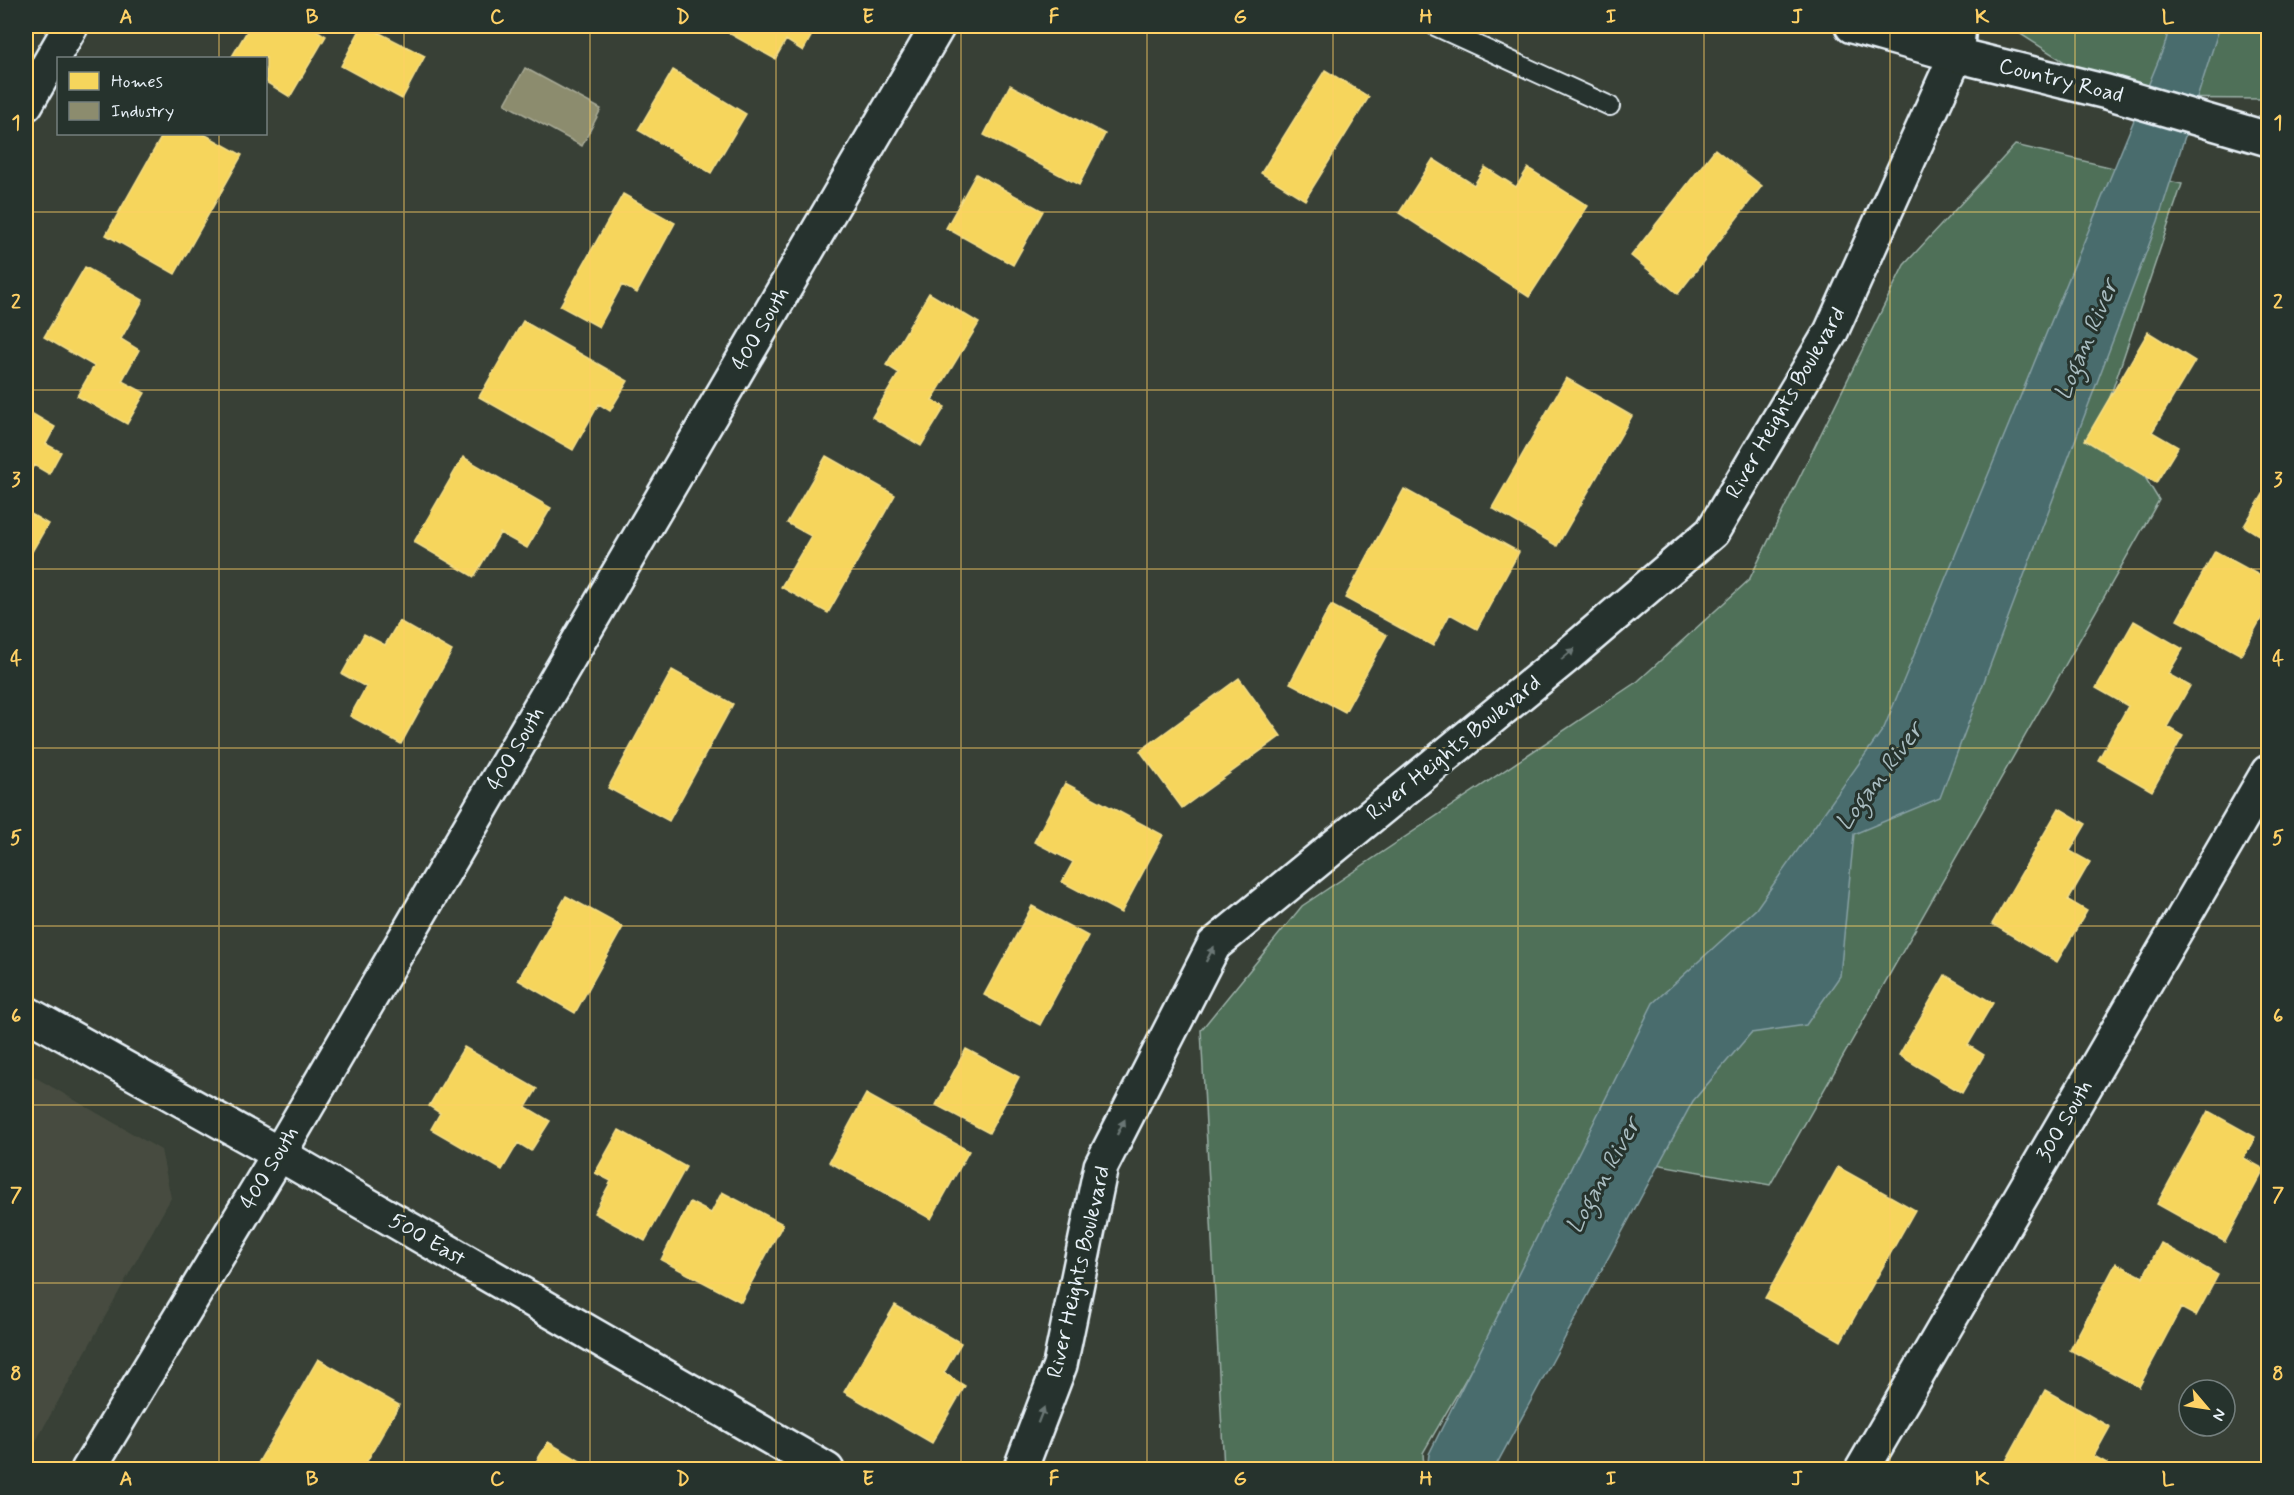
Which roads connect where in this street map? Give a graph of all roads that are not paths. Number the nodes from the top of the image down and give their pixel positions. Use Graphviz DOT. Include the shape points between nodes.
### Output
graph roads {
  1 [pos="71,26"];
  2 [pos="938,26"];
  3 [pos="1436,26"];
  4 [pos="1852,26"];
  5 [pos="1957,40"];
  6 [pos="26,104"];
  7 [pos="1610,106"];
  8 [pos="2268,139"];
  9 [pos="2268,772"];
  10 [pos="26,1013"];
  11 [pos="279,1154"];
  12 [pos="88,1470"];
  13 [pos="827,1470"];
  14 [pos="1020,1470"];
  15 [pos="1862,1470"];
  1 -- 6 [label="street"];
  2 -- 11 [label="street, 400 South"];
  3 -- 7 [label="lane"];
  4 -- 5 [label="street, Country Road"];
  5 -- 8 [label="street, Country Road" via="2107,92"];
  14 -- 5 [label="street, River Heights Boulevard, one-way" via="1060,1365 1101,1166 1214,945 1712,532 1831,332"];
  9 -- 15 [label="street, 300 South"];
  10 -- 11 [label="street, 500 East"];
  11 -- 12 [label="street, 400 South"];
  11 -- 13 [label="street, 500 East"];
}
